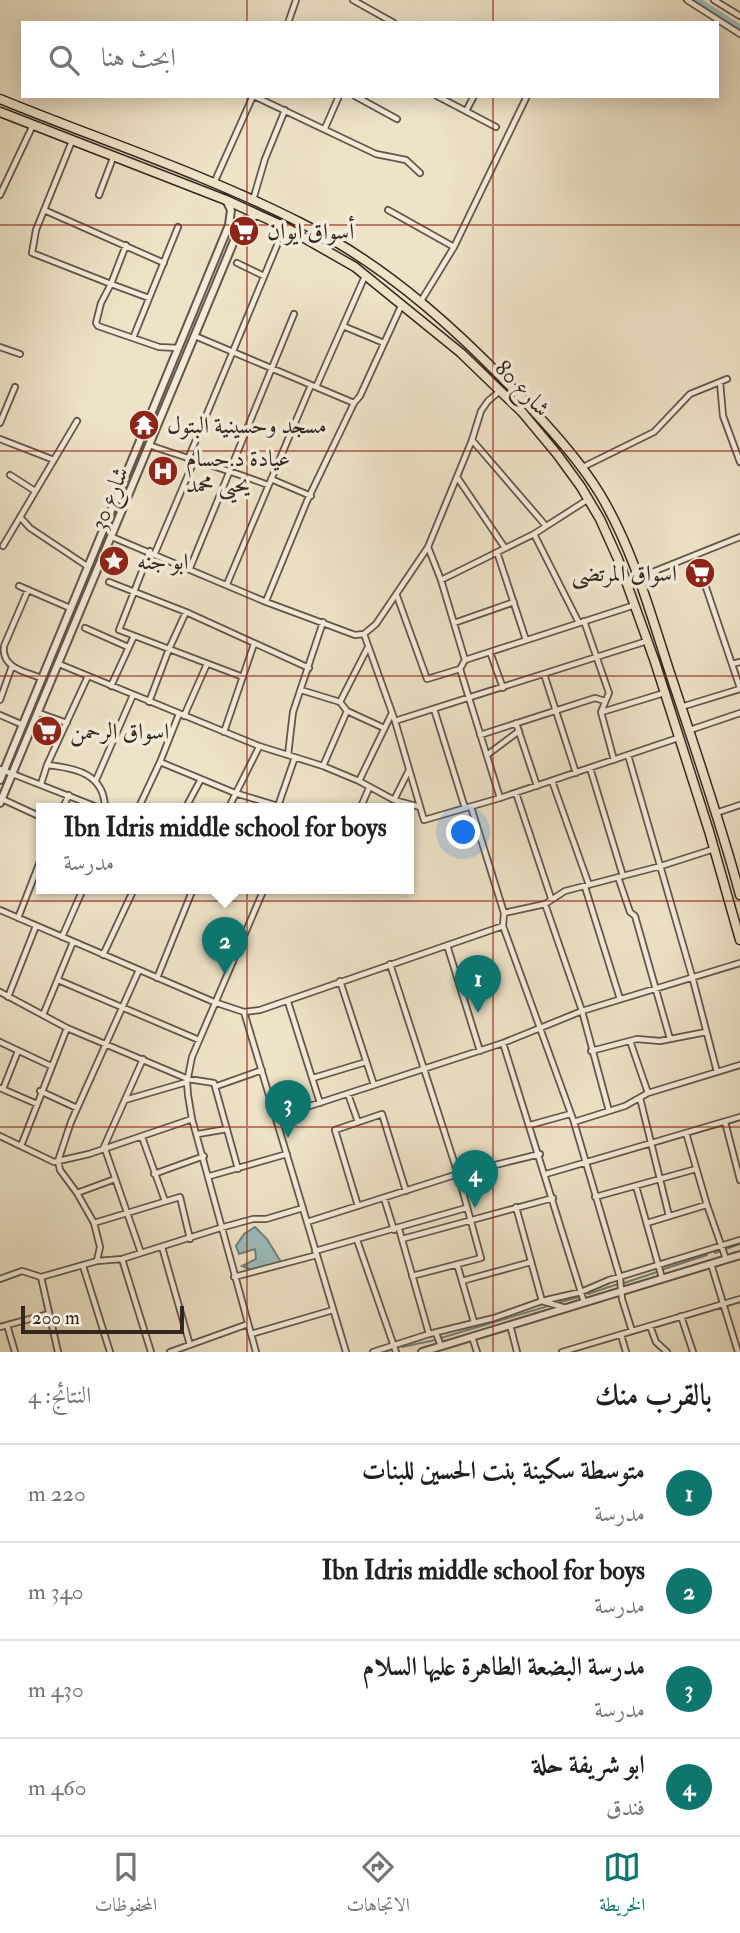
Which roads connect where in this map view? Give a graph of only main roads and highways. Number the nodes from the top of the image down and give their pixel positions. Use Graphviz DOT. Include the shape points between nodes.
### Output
graph roads {
  1 [pos="0,99"];
  2 [pos="0,106"];
  3 [pos="17,106"];
  4 [pos="0,112"];
  5 [pos="11,116"];
  6 [pos="711,800"];
  7 [pos="700,804"];
  8 [pos="719,826"];
  9 [pos="709,831"];
  10 [pos="736,861"];
  11 [pos="740,895"];
  12 [pos="740,940"];
  1 -- 2 [label="main road"];
  1 -- 3 [label="main road, شارع 80"];
  3 -- 5 [label="main road" via="11,109"];
  3 -- 6 [label="main road, شارع 80" via="303,223 421,302 506,381 582,468 625,543"];
  4 -- 5 [label="main road, شارع 80"];
  5 -- 7 [label="main road, شارع 80" via="226,200 295,233 366,275 402,303 522,412 557,454 600,519 636,604"];
  6 -- 7 [label="main road" via="707,806"];
  6 -- 8 [label="main road, شارع 80"];
  7 -- 9 [label="main road, شارع 80"];
  8 -- 9 [label="main road" via="711,825"];
  8 -- 10 [label="main road, شارع 80"];
  9 -- 12 [label="main road, شارع 80"];
  10 -- 11 [label="main road, شارع 80"];
}
